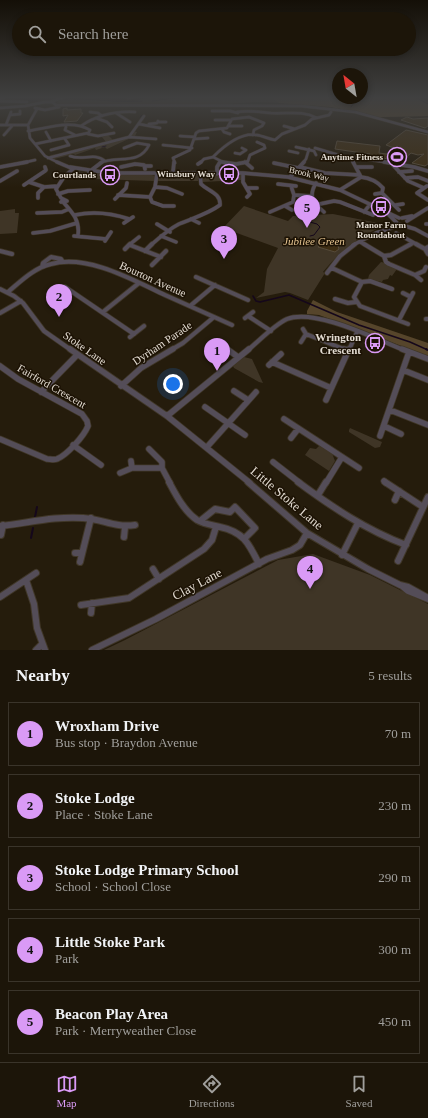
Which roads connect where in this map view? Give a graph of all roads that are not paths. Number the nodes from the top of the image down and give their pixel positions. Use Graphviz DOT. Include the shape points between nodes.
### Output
graph roads {
  1 [pos="10,127"];
  2 [pos="28,127"];
  3 [pos="54,127"];
  4 [pos="86,127"];
  5 [pos="136,127"];
  6 [pos="226,127"];
  7 [pos="259,127"];
  8 [pos="289,127"];
  9 [pos="299,127"];
  10 [pos="409,127"];
  11 [pos="222,129"];
  12 [pos="295,129"];
  13 [pos="65,130"];
  14 [pos="28,131"];
  15 [pos="88,133"];
  16 [pos="114,133"];
  17 [pos="428,133"];
  18 [pos="2,134"];
  19 [pos="52,134"];
  20 [pos="230,134"];
  21 [pos="76,135"];
  22 [pos="253,135"];
  23 [pos="280,136"];
  24 [pos="129,137"];
  25 [pos="180,137"];
  26 [pos="194,138"];
  27 [pos="285,138"];
  28 [pos="65,139"];
  29 [pos="156,139"];
  30 [pos="207,139"];
  31 [pos="51,141"];
  32 [pos="257,142"];
  33 [pos="35,144"];
  34 [pos="89,144"];
  35 [pos="166,144"];
  36 [pos="67,146"];
  37 [pos="82,147"];
  38 [pos="265,147"];
  39 [pos="270,147"];
  40 [pos="124,148"];
  41 [pos="192,148"];
  42 [pos="315,148"];
  43 [pos="51,150"];
  44 [pos="71,150"];
  45 [pos="308,150"];
  46 [pos="289,151"];
  47 [pos="235,153"];
  48 [pos="250,155"];
  49 [pos="316,155"];
  50 [pos="70,157"];
  51 [pos="213,157"];
  52 [pos="48,158"];
  53 [pos="132,159"];
  54 [pos="34,160"];
  55 [pos="105,161"];
  56 [pos="353,161"];
  57 [pos="220,162"];
  58 [pos="245,162"];
  59 [pos="274,163"];
  60 [pos="135,164"];
  61 [pos="201,164"];
  62 [pos="393,165"];
  63 [pos="151,166"];
  64 [pos="0,167"];
  65 [pos="121,167"];
  66 [pos="299,167"];
  67 [pos="356,167"];
  68 [pos="47,168"];
  69 [pos="72,168"];
  70 [pos="252,168"];
  71 [pos="370,168"];
  72 [pos="17,171"];
  73 [pos="412,171"];
  74 [pos="428,171"];
  75 [pos="89,172"];
  76 [pos="399,172"];
  77 [pos="157,173"];
  78 [pos="174,173"];
  79 [pos="200,173"];
  80 [pos="217,173"];
  81 [pos="243,173"];
  82 [pos="360,176"];
  83 [pos="290,177"];
  84 [pos="405,178"];
  85 [pos="428,180"];
  86 [pos="0,181"];
  87 [pos="29,182"];
  88 [pos="121,183"];
  89 [pos="316,183"];
  90 [pos="278,184"];
  91 [pos="24,185"];
  92 [pos="58,186"];
  93 [pos="291,186"];
  94 [pos="296,186"];
  95 [pos="44,187"];
  96 [pos="155,187"];
  97 [pos="426,187"];
  98 [pos="247,188"];
  99 [pos="256,188"];
  100 [pos="90,190"];
  101 [pos="340,190"];
  102 [pos="382,193"];
  103 [pos="58,194"];
  104 [pos="182,194"];
  105 [pos="374,194"];
  106 [pos="118,195"];
  107 [pos="250,195"];
  108 [pos="294,195"];
  109 [pos="311,196"];
  110 [pos="36,197"];
  111 [pos="150,197"];
  112 [pos="115,199"];
  113 [pos="428,200"];
  114 [pos="402,204"];
  115 [pos="315,205"];
  116 [pos="285,206"];
  117 [pos="396,206"];
  118 [pos="173,207"];
  119 [pos="368,207"];
  120 [pos="428,208"];
  121 [pos="69,209"];
  122 [pos="292,210"];
  123 [pos="400,210"];
  124 [pos="270,212"];
  125 [pos="324,212"];
  126 [pos="364,212"];
  127 [pos="386,212"];
  128 [pos="37,214"];
  129 [pos="75,215"];
  130 [pos="373,215"];
  131 [pos="415,215"];
  132 [pos="133,217"];
  133 [pos="401,218"];
  134 [pos="129,219"];
  135 [pos="394,221"];
  136 [pos="193,222"];
  137 [pos="77,223"];
  138 [pos="124,223"];
  139 [pos="199,223"];
  140 [pos="405,224"];
  141 [pos="158,226"];
  142 [pos="390,227"];
  143 [pos="36,232"];
  144 [pos="111,232"];
  145 [pos="170,232"];
  146 [pos="396,233"];
  147 [pos="161,236"];
  148 [pos="428,236"];
  149 [pos="138,237"];
  150 [pos="181,237"];
  151 [pos="360,242"];
  152 [pos="413,243"];
  153 [pos="130,245"];
  154 [pos="426,248"];
  155 [pos="0,250"];
  156 [pos="125,250"];
  157 [pos="145,251"];
  158 [pos="166,251"];
  159 [pos="12,254"];
  160 [pos="428,254"];
  161 [pos="384,256"];
  162 [pos="160,257"];
  163 [pos="152,265"];
  164 [pos="426,267"];
  165 [pos="332,268"];
  166 [pos="328,273"];
  167 [pos="415,275"];
  168 [pos="199,277"];
  169 [pos="421,280"];
  170 [pos="362,282"];
  171 [pos="139,283"];
  172 [pos="215,285"];
  173 [pos="65,287"];
  174 [pos="0,289"];
  175 [pos="392,289"];
  176 [pos="8,292"];
  177 [pos="403,293"];
  178 [pos="335,299"];
  179 [pos="248,300"];
  180 [pos="21,301"];
  181 [pos="356,302"];
  182 [pos="190,306"];
  183 [pos="103,312"];
  184 [pos="253,312"];
  185 [pos="0,313"];
  186 [pos="214,317"];
  187 [pos="399,320"];
  188 [pos="408,324"];
  189 [pos="232,325"];
  190 [pos="144,326"];
  191 [pos="303,329"];
  192 [pos="271,330"];
  193 [pos="357,332"];
  194 [pos="306,334"];
  195 [pos="301,342"];
  196 [pos="218,349"];
  197 [pos="348,351"];
  198 [pos="409,352"];
  199 [pos="281,354"];
  200 [pos="77,355"];
  201 [pos="238,357"];
  202 [pos="428,359"];
  203 [pos="0,366"];
  204 [pos="403,370"];
  205 [pos="428,380"];
  206 [pos="121,386"];
  207 [pos="332,388"];
  208 [pos="234,391"];
  209 [pos="41,392"];
  210 [pos="256,392"];
  211 [pos="248,400"];
  212 [pos="326,400"];
  213 [pos="205,407"];
  214 [pos="390,410"];
  215 [pos="167,416"];
  216 [pos="284,419"];
  217 [pos="228,423"];
  218 [pos="428,425"];
  219 [pos="384,426"];
  220 [pos="298,429"];
  221 [pos="401,434"];
  222 [pos="245,435"];
  223 [pos="380,436"];
  224 [pos="291,438"];
  225 [pos="0,440"];
  226 [pos="73,445"];
  227 [pos="207,448"];
  228 [pos="149,449"];
  229 [pos="342,457"];
  230 [pos="131,460"];
  231 [pos="273,462"];
  232 [pos="101,465"];
  233 [pos="132,468"];
  234 [pos="162,468"];
  235 [pos="359,468"];
  236 [pos="120,473"];
  237 [pos="384,481"];
  238 [pos="399,491"];
  239 [pos="318,495"];
  240 [pos="428,497"];
  241 [pos="395,500"];
  242 [pos="423,508"];
  243 [pos="92,518"];
  244 [pos="200,521"];
  245 [pos="358,523"];
  246 [pos="2,525"];
  247 [pos="135,525"];
  248 [pos="125,527"];
  249 [pos="216,527"];
  250 [pos="307,533"];
  251 [pos="1,535"];
  252 [pos="124,536"];
  253 [pos="244,539"];
  254 [pos="406,544"];
  255 [pos="75,553"];
  256 [pos="82,553"];
  257 [pos="342,555"];
  258 [pos="80,562"];
  259 [pos="398,562"];
  260 [pos="259,564"];
  261 [pos="154,569"];
  262 [pos="36,573"];
  263 [pos="159,579"];
  264 [pos="26,580"];
  265 [pos="0,597"];
  266 [pos="428,599"];
  267 [pos="92,603"];
  268 [pos="82,605"];
  269 [pos="91,614"];
  270 [pos="44,647"];
  271 [pos="36,650"];
  272 [pos="92,650"];
  1 -- 18 [label="street"];
  2 -- 14 [label="street, Brook Way"];
  3 -- 14 [label="street"];
  4 -- 15 [label="street" via="90,129"];
  5 -- 24 [label="street"];
  6 -- 11 [label="street"];
  7 -- 22 [label="street" via="254,130"];
  8 -- 12 [label="street"];
  9 -- 12 [label="street"];
  10 -- 17 [label="street"];
  11 -- 20 [label="street" via="224,133"];
  11 -- 26 [label="street" via="199,131"];
  12 -- 23 [label="street"];
  13 -- 21 [label="street"];
  14 -- 33 [label="street, Brook Way"];
  15 -- 16 [label="street" via="96,136"];
  15 -- 21 [label="street"];
  19 -- 31 [label="street" via="46,134"];
  21 -- 28 [label="street"];
  22 -- 23 [label="street" via="270,140"];
  22 -- 51 [label="street" via="239,138"];
  23 -- 27 [label="street"];
  24 -- 29 [label="street"];
  24 -- 37 [label="street"];
  25 -- 26 [label="street"];
  26 -- 30 [label="street"];
  26 -- 41 [label="street"];
  28 -- 31 [label="street"];
  28 -- 36 [label="street" via="70,143"];
  31 -- 33 [label="street"];
  32 -- 38 [label="street"];
  33 -- 52 [label="street, Brook Way"];
  34 -- 37 [label="street"];
  35 -- 41 [label="street"];
  36 -- 43 [label="street"];
  36 -- 44 [label="street"];
  37 -- 52 [label="street"];
  38 -- 39 [label="street"];
  38 -- 48 [label="street"];
  40 -- 53 [label="street" via="136,142 151,145 140,156"];
  41 -- 78 [label="street" via="175,156"];
  42 -- 74 [label="street" via="329,154 405,164"];
  45 -- 46 [label="street" via="298,148 297,152"];
  45 -- 49 [label="street" via="314,151"];
  45 -- 66 [label="street" via="306,159"];
  47 -- 48 [label="street" via="240,154 242,150"];
  48 -- 58 [label="street"];
  50 -- 55 [label="street" via="85,160 97,155"];
  51 -- 57 [label="street"];
  51 -- 61 [label="street" via="204,159"];
  52 -- 69 [label="street, Brook Way"];
  53 -- 55 [label="street"];
  53 -- 60 [label="street"];
  54 -- 64 [label="street"];
  55 -- 75 [label="street" via="97,164"];
  56 -- 67 [label="street"];
  57 -- 58 [label="street"];
  57 -- 80 [label="street" via="217,164"];
  58 -- 70 [label="street"];
  59 -- 66 [label="street"];
  60 -- 63 [label="street" via="143,164 145,168"];
  60 -- 65 [label="street"];
  62 -- 76 [label="street"];
  66 -- 82 [label="street" via="325,173"];
  66 -- 83 [label="street"];
  67 -- 71 [label="street"];
  67 -- 82 [label="street"];
  68 -- 87 [label="street"];
  69 -- 75 [label="street, Brook Way"];
  69 -- 92 [label="street"];
  72 -- 86 [label="street"];
  73 -- 76 [label="street"];
  75 -- 77 [label="street, Brook Way"];
  76 -- 84 [label="street"];
  77 -- 78 [label="street, Brook Way"];
  77 -- 96 [label="street"];
  78 -- 79 [label="street, Brook Way"];
  79 -- 80 [label="street, Brook Way"];
  79 -- 136 [label="street" via="201,184 217,194 221,202 218,208"];
  80 -- 81 [label="street, Brook Way"];
  81 -- 83 [label="street, Brook Way"];
  81 -- 98 [label="street" via="243,182"];
  82 -- 101 [label="street"];
  82 -- 102 [label="street" via="375,180 383,188"];
  83 -- 89 [label="street, Brook Way"];
  84 -- 85 [label="street" via="418,177"];
  84 -- 97 [label="street"];
  87 -- 91 [label="street"];
  87 -- 95 [label="street"];
  88 -- 106 [label="street" via="128,183"];
  89 -- 101 [label="street, Brook Way"];
  89 -- 109 [label="street" via="311,189"];
  90 -- 93 [label="street"];
  92 -- 95 [label="street"];
  92 -- 103 [label="street"];
  93 -- 94 [label="street"];
  93 -- 108 [label="street"];
  95 -- 110 [label="street"];
  96 -- 104 [label="street" via="167,188"];
  96 -- 111 [label="street"];
  97 -- 113 [label="street" via="417,194"];
  98 -- 99 [label="street"];
  98 -- 107 [label="street"];
  100 -- 103 [label="street"];
  101 -- 127 [label="street, Brook Way"];
  102 -- 105 [label="street"];
  102 -- 117 [label="street"];
  103 -- 121 [label="street"];
  106 -- 111 [label="street"];
  106 -- 112 [label="street"];
  108 -- 109 [label="street"];
  108 -- 116 [label="street" via="293,202"];
  109 -- 115 [label="street"];
  111 -- 118 [label="street" via="155,205"];
  114 -- 117 [label="street"];
  115 -- 125 [label="street"];
  115 -- 126 [label="street" via="334,201"];
  116 -- 122 [label="street"];
  116 -- 124 [label="street"];
  117 -- 123 [label="street"];
  119 -- 126 [label="street"];
  120 -- 131 [label="street"];
  121 -- 128 [label="street"];
  121 -- 129 [label="street"];
  126 -- 130 [label="street"];
  127 -- 133 [label="street, Brook Way"];
  127 -- 135 [label="street, Brook Way"];
  129 -- 134 [label="street" via="96,212"];
  129 -- 137 [label="street"];
  131 -- 133 [label="street"];
  131 -- 140 [label="street"];
  132 -- 134 [label="street"];
  133 -- 135 [label="street"];
  133 -- 140 [label="street, Brook Way"];
  134 -- 138 [label="street"];
  135 -- 140 [label="street, Brook Way"];
  135 -- 142 [label="street"];
  136 -- 139 [label="street"];
  136 -- 145 [label="street" via="178,224"];
  137 -- 143 [label="street" via="50,231"];
  137 -- 144 [label="street" via="79,227 76,236 106,240"];
  140 -- 142 [label="street"];
  140 -- 148 [label="street"];
  141 -- 145 [label="street"];
  142 -- 151 [label="street"];
  145 -- 147 [label="street"];
  146 -- 152 [label="street"];
  147 -- 150 [label="street" via="175,243"];
  147 -- 157 [label="street"];
  149 -- 153 [label="street"];
  151 -- 161 [label="street"];
  151 -- 165 [label="street" via="340,256"];
  152 -- 154 [label="street"];
  152 -- 161 [label="street" via="392,255"];
  153 -- 156 [label="street"];
  153 -- 157 [label="street"];
  154 -- 160 [label="street"];
  155 -- 159 [label="street"];
  157 -- 162 [label="street"];
  158 -- 162 [label="street"];
  161 -- 167 [label="street" via="389,264"];
  162 -- 163 [label="street"];
  164 -- 167 [label="street" via="424,271"];
  165 -- 166 [label="street"];
  165 -- 170 [label="street"];
  167 -- 169 [label="street"];
  168 -- 172 [label="street"];
  170 -- 175 [label="street" via="370,281"];
  170 -- 181 [label="street" via="354,297"];
  171 -- 176 [label="street, Bourton Avenue" via="108,269 63,262 42,267"];
  171 -- 182 [label="street, Bourton Avenue"];
  171 -- 183 [label="street"];
  172 -- 179 [label="street"];
  172 -- 182 [label="street"];
  173 -- 183 [label="street"];
  174 -- 176 [label="street, Stoke Lane"];
  176 -- 180 [label="street, Stoke Lane"];
  177 -- 187 [label="street" via="412,295"];
  178 -- 181 [label="street" via="348,303"];
  180 -- 185 [label="street"];
  180 -- 200 [label="street, Stoke Lane" via="44,331"];
  181 -- 187 [label="street" via="364,308"];
  182 -- 186 [label="street, Bourton Avenue"];
  183 -- 190 [label="street" via="132,335"];
  184 -- 192 [label="street" via="246,317"];
  186 -- 189 [label="street, Bourton Avenue"];
  186 -- 206 [label="street, Dyrham Parade" via="183,343 141,368"];
  187 -- 188 [label="street"];
  191 -- 194 [label="street"];
  192 -- 193 [label="street" via="285,320 307,316"];
  192 -- 201 [label="street"];
  193 -- 197 [label="street"];
  193 -- 198 [label="street"];
  194 -- 195 [label="street"];
  194 -- 197 [label="street"];
  196 -- 201 [label="street" via="221,343"];
  197 -- 207 [label="street"];
  198 -- 202 [label="street"];
  198 -- 204 [label="street"];
  199 -- 207 [label="street" via="271,364"];
  200 -- 206 [label="street, Stoke Lane"];
  200 -- 209 [label="street"];
  201 -- 215 [label="street"];
  203 -- 209 [label="street, Fairford Crescent"];
  204 -- 205 [label="street"];
  204 -- 214 [label="street"];
  206 -- 215 [label="street, Stoke Lane"];
  207 -- 212 [label="street"];
  208 -- 211 [label="street"];
  209 -- 226 [label="street, Fairford Crescent" via="82,414 86,419 88,426"];
  210 -- 211 [label="street"];
  211 -- 217 [label="street"];
  213 -- 217 [label="street"];
  214 -- 218 [label="street"];
  214 -- 219 [label="street"];
  215 -- 227 [label="street, Little Stoke Lane"];
  216 -- 220 [label="street"];
  217 -- 222 [label="street"];
  217 -- 227 [label="street"];
  219 -- 221 [label="street"];
  219 -- 223 [label="street"];
  220 -- 224 [label="street"];
  220 -- 229 [label="street"];
  225 -- 226 [label="street" via="50,459 61,457"];
  226 -- 232 [label="street"];
  227 -- 250 [label="street, Little Stoke Lane"];
  228 -- 234 [label="street" via="162,462"];
  229 -- 235 [label="street"];
  229 -- 239 [label="street"];
  230 -- 233 [label="street"];
  231 -- 239 [label="street"];
  233 -- 234 [label="street"];
  233 -- 236 [label="street"];
  234 -- 244 [label="street" via="186,509"];
  237 -- 238 [label="street"];
  238 -- 241 [label="street"];
  238 -- 242 [label="street"];
  239 -- 245 [label="street"];
  240 -- 242 [label="street"];
  242 -- 254 [label="street"];
  243 -- 246 [label="street" via="62,518"];
  243 -- 248 [label="street"];
  243 -- 256 [label="street"];
  244 -- 249 [label="street"];
  244 -- 253 [label="street" via="215,509 230,512 235,507 255,528"];
  245 -- 254 [label="street" via="376,534"];
  245 -- 257 [label="street"];
  246 -- 251 [label="street"];
  247 -- 248 [label="street"];
  248 -- 252 [label="street"];
  249 -- 253 [label="street" via="228,529"];
  249 -- 263 [label="street" via="212,540 204,549"];
  250 -- 257 [label="street, Little Stoke Lane"];
  250 -- 260 [label="street, Clay Lane" via="300,545"];
  253 -- 260 [label="street"];
  254 -- 259 [label="street"];
  255 -- 256 [label="street"];
  256 -- 258 [label="street"];
  257 -- 266 [label="street, Little Stoke Lane"];
  260 -- 272 [label="street, Clay Lane" via="221,586"];
  261 -- 263 [label="street"];
  262 -- 264 [label="street"];
  263 -- 267 [label="street" via="129,598"];
  264 -- 265 [label="street"];
  264 -- 270 [label="street"];
  267 -- 268 [label="street"];
  267 -- 269 [label="street"];
  270 -- 271 [label="street"];
}
